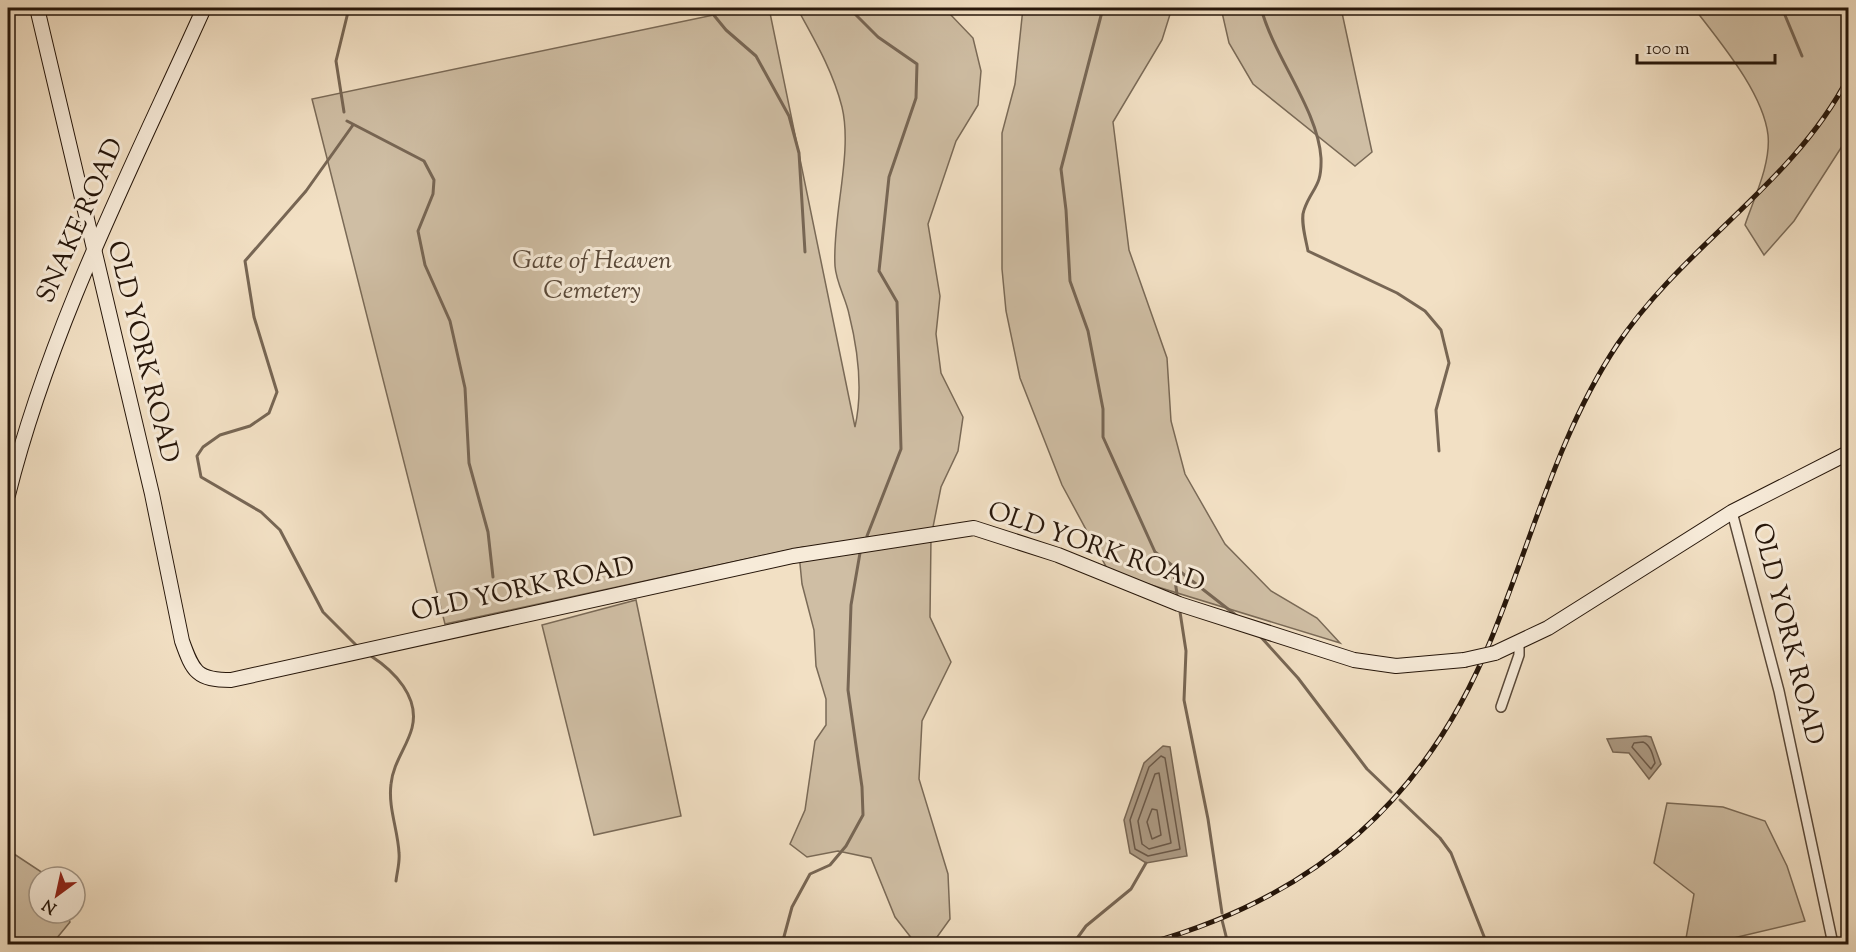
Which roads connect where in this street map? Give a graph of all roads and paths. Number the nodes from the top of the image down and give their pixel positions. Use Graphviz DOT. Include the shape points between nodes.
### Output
graph roads {
  1 [pos="37,8"];
  2 [pos="204,8"];
  3 [pos="93,251"];
  4 [pos="1848,453"];
  5 [pos="8,495"];
  6 [pos="1732,512"];
  7 [pos="1519,643"];
  8 [pos="1501,707"];
  9 [pos="1833,945"];
  1 -- 3 [label="street, OLD YORK ROAD"];
  2 -- 3 [label="street, SNAKE ROAD"];
  3 -- 5 [label="street, SNAKE ROAD" via="41,382"];
  3 -- 7 [label="street, OLD YORK ROAD, bridge" via="152,494 182,641 197,674 212,680 231,680 793,556 974,528 1058,555 1179,604 1354,660 1396,666 1464,660"];
  4 -- 6 [label="street, OLD YORK ROAD"];
  6 -- 7 [label="street, OLD YORK ROAD"];
  6 -- 9 [label="street, OLD YORK ROAD" via="1779,691"];
  7 -- 8 [label="street" via="1519,655"];
}
